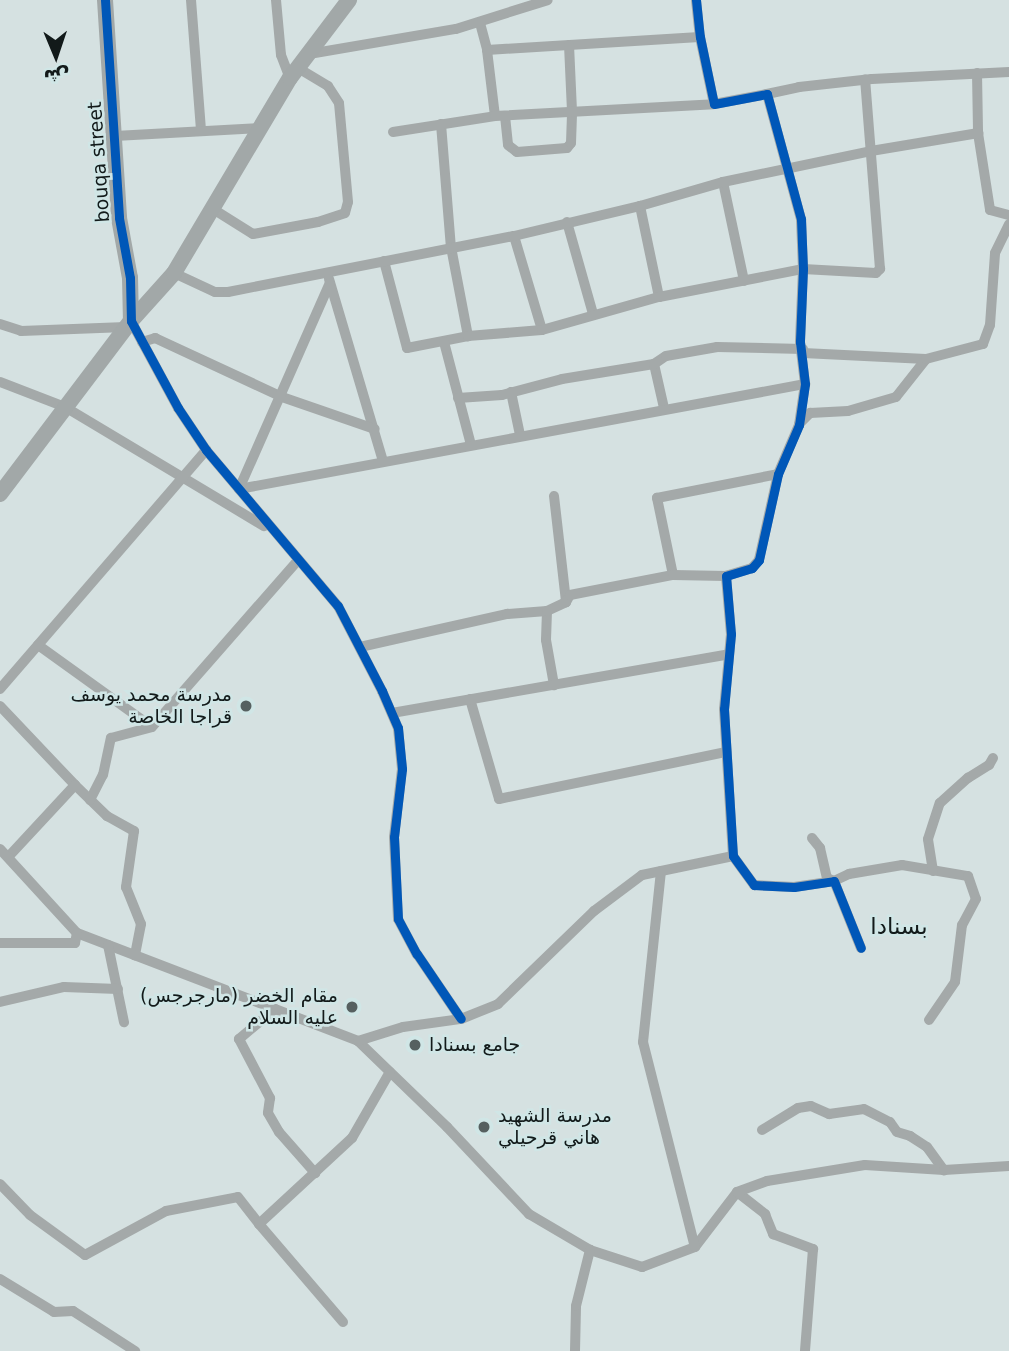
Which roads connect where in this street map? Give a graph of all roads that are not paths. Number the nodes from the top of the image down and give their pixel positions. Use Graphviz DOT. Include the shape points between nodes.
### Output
graph roads {
  1 [pos="105,0"];
  2 [pos="191,0"];
  3 [pos="276,0"];
  4 [pos="349,0"];
  5 [pos="548,0"];
  6 [pos="696,0"];
  7 [pos="481,23"];
  8 [pos="699,37"];
  9 [pos="569,45"];
  10 [pos="487,50"];
  11 [pos="309,54"];
  12 [pos="1009,72"];
  13 [pos="294,73"];
  14 [pos="977,74"];
  15 [pos="865,80"];
  16 [pos="767,94"];
  17 [pos="714,104"];
  18 [pos="572,111"];
  19 [pos="500,116"];
  20 [pos="440,124"];
  21 [pos="263,128"];
  22 [pos="201,129"];
  23 [pos="393,132"];
  24 [pos="978,133"];
  25 [pos="115,136"];
  26 [pos="870,151"];
  27 [pos="788,170"];
  28 [pos="723,183"];
  29 [pos="640,206"];
  30 [pos="213,209"];
  31 [pos="1009,215"];
  32 [pos="567,222"];
  33 [pos="1009,224"];
  34 [pos="514,236"];
  35 [pos="451,247"];
  36 [pos="384,261"];
  37 [pos="803,269"];
  38 [pos="174,273"];
  39 [pos="328,278"];
  40 [pos="744,281"];
  41 [pos="659,297"];
  42 [pos="593,314"];
  43 [pos="0,324"];
  44 [pos="128,324"];
  45 [pos="542,330"];
  46 [pos="468,336"];
  47 [pos="142,342"];
  48 [pos="444,342"];
  49 [pos="803,351"];
  50 [pos="926,359"];
  51 [pos="654,364"];
  52 [pos="0,382"];
  53 [pos="805,384"];
  54 [pos="511,393"];
  55 [pos="282,397"];
  56 [pos="458,398"];
  57 [pos="65,408"];
  58 [pos="664,408"];
  59 [pos="799,425"];
  60 [pos="375,429"];
  61 [pos="520,435"];
  62 [pos="471,445"];
  63 [pos="206,450"];
  64 [pos="383,461"];
  65 [pos="778,474"];
  66 [pos="183,476"];
  67 [pos="239,489"];
  68 [pos="0,494"];
  69 [pos="554,496"];
  70 [pos="275,534"];
  71 [pos="298,560"];
  72 [pos="673,575"];
  73 [pos="726,576"];
  74 [pos="566,602"];
  75 [pos="547,611"];
  76 [pos="38,645"];
  77 [pos="360,647"];
  78 [pos="729,654"];
  79 [pos="554,685"];
  80 [pos="0,689"];
  81 [pos="470,699"];
  82 [pos="0,706"];
  83 [pos="392,713"];
  84 [pos="152,727"];
  85 [pos="726,752"];
  86 [pos="993,758"];
  87 [pos="75,785"];
  88 [pos="90,800"];
  89 [pos="811,838"];
  90 [pos="4,853"];
  91 [pos="733,856"];
  92 [pos="661,871"];
  93 [pos="933,871"];
  94 [pos="834,881"];
  95 [pos="77,933"];
  96 [pos="0,943"];
  97 [pos="108,945"];
  98 [pos="861,948"];
  99 [pos="135,955"];
  100 [pos="118,989"];
  101 [pos="0,1002"];
  102 [pos="275,1009"];
  103 [pos="461,1019"];
  104 [pos="929,1020"];
  105 [pos="124,1022"];
  106 [pos="358,1041"];
  107 [pos="390,1072"];
  108 [pos="762,1130"];
  109 [pos="1009,1166"];
  110 [pos="944,1170"];
  111 [pos="315,1172"];
  112 [pos="0,1184"];
  113 [pos="737,1192"];
  114 [pos="259,1224"];
  115 [pos="695,1247"];
  116 [pos="590,1250"];
  117 [pos="0,1279"];
  118 [pos="343,1322"];
  119 [pos="135,1351"];
  120 [pos="576,1351"];
  121 [pos="805,1351"];
  1 -- 25 [label="street, bouqa street"];
  2 -- 22 [label="street"];
  3 -- 13 [label="street" via="281,55"];
  4 -- 11 [label="street"];
  5 -- 7 [label="street"];
  6 -- 8 [label="street"];
  7 -- 10 [label="street"];
  7 -- 11 [label="street"];
  8 -- 9 [label="street"];
  8 -- 17 [label="street"];
  9 -- 10 [label="street"];
  9 -- 18 [label="street"];
  10 -- 19 [label="street"];
  11 -- 13 [label="street"];
  12 -- 14 [label="street"];
  13 -- 21 [label="street"];
  13 -- 30 [label="street" via="328,86 339,103 348,202 345,213 253,234"];
  14 -- 15 [label="street"];
  14 -- 24 [label="street"];
  15 -- 16 [label="street"];
  15 -- 26 [label="street"];
  16 -- 17 [label="street"];
  16 -- 27 [label="street"];
  17 -- 18 [label="street"];
  18 -- 19 [label="street"];
  18 -- 19 [label="street" via="572,143 560,151 513,150"];
  19 -- 20 [label="street"];
  20 -- 23 [label="street"];
  20 -- 35 [label="street"];
  21 -- 22 [label="street"];
  21 -- 30 [label="street"];
  22 -- 25 [label="street"];
  24 -- 26 [label="street"];
  24 -- 31 [label="street" via="989,210"];
  25 -- 44 [label="street, bouqa street" via="119,218 130,278"];
  26 -- 27 [label="street"];
  26 -- 37 [label="street" via="880,269 870,274"];
  27 -- 28 [label="street"];
  27 -- 37 [label="street" via="801,219"];
  28 -- 29 [label="street"];
  28 -- 40 [label="street"];
  29 -- 32 [label="street"];
  29 -- 41 [label="street"];
  30 -- 38 [label="street"];
  32 -- 34 [label="street"];
  32 -- 42 [label="street"];
  33 -- 50 [label="street" via="995,253 988,336 978,347 952,349"];
  34 -- 35 [label="street"];
  34 -- 45 [label="street"];
  35 -- 36 [label="street"];
  35 -- 46 [label="street"];
  36 -- 39 [label="street"];
  36 -- 48 [label="street" via="407,348"];
  37 -- 40 [label="street"];
  37 -- 49 [label="street"];
  38 -- 39 [label="street" via="215,292"];
  38 -- 44 [label="street"];
  39 -- 55 [label="street"];
  39 -- 60 [label="street"];
  40 -- 41 [label="street"];
  41 -- 42 [label="street"];
  42 -- 45 [label="street"];
  43 -- 44 [label="street" via="22,331"];
  44 -- 47 [label="street"];
  44 -- 57 [label="street"];
  45 -- 46 [label="street"];
  46 -- 48 [label="street"];
  47 -- 55 [label="street" via="155,338"];
  47 -- 63 [label="street"];
  48 -- 56 [label="street"];
  49 -- 50 [label="street"];
  49 -- 51 [label="street" via="717,346 666,356"];
  49 -- 53 [label="street"];
  50 -- 59 [label="street" via="896,397 848,411 810,413"];
  51 -- 54 [label="street"];
  51 -- 58 [label="street"];
  52 -- 57 [label="street"];
  53 -- 58 [label="street"];
  53 -- 59 [label="street"];
  54 -- 56 [label="street"];
  54 -- 61 [label="street"];
  55 -- 60 [label="street"];
  55 -- 67 [label="street"];
  56 -- 62 [label="street"];
  57 -- 66 [label="street"];
  57 -- 68 [label="street"];
  58 -- 61 [label="street"];
  59 -- 65 [label="street"];
  60 -- 64 [label="street"];
  61 -- 62 [label="street"];
  62 -- 64 [label="street"];
  63 -- 66 [label="street"];
  63 -- 67 [label="street"];
  64 -- 67 [label="street"];
  65 -- 72 [label="street" via="657,498"];
  65 -- 73 [label="street" via="759,560 752,568"];
  66 -- 70 [label="street"];
  66 -- 76 [label="street"];
  67 -- 70 [label="street"];
  69 -- 74 [label="street"];
  70 -- 71 [label="street"];
  71 -- 77 [label="street" via="338,606"];
  71 -- 84 [label="street"];
  72 -- 73 [label="street"];
  72 -- 74 [label="street" via="570,595"];
  73 -- 78 [label="street"];
  74 -- 75 [label="street"];
  75 -- 77 [label="street" via="507,614"];
  75 -- 79 [label="street" via="546,640"];
  76 -- 80 [label="street"];
  76 -- 84 [label="street"];
  77 -- 83 [label="street"];
  78 -- 79 [label="street"];
  78 -- 85 [label="street"];
  79 -- 81 [label="street"];
  81 -- 83 [label="street"];
  81 -- 85 [label="street" via="499,799"];
  82 -- 87 [label="street"];
  83 -- 103 [label="street" via="402,769 394,837 398,919"];
  84 -- 88 [label="street" via="111,738 103,775"];
  85 -- 91 [label="street"];
  86 -- 93 [label="street" via="940,803 928,839"];
  87 -- 88 [label="street"];
  87 -- 90 [label="street"];
  88 -- 99 [label="street" via="134,831 126,887 141,923"];
  89 -- 94 [label="street" via="820,848 827,878"];
  90 -- 95 [label="street"];
  91 -- 92 [label="street"];
  91 -- 94 [label="street" via="754,885 793,887"];
  92 -- 103 [label="street" via="642,875 594,911 498,1004"];
  92 -- 115 [label="street" via="643,1042"];
  93 -- 94 [label="street" via="902,865"];
  93 -- 104 [label="street" via="968,876 976,899 962,925 956,982"];
  94 -- 98 [label="street"];
  95 -- 96 [label="street" via="75,943"];
  95 -- 97 [label="street"];
  97 -- 99 [label="street"];
  97 -- 100 [label="street"];
  99 -- 102 [label="street"];
  100 -- 101 [label="street" via="64,987"];
  100 -- 105 [label="street"];
  102 -- 106 [label="street"];
  102 -- 111 [label="street" via="239,1039 270,1098 268,1113"];
  103 -- 106 [label="street" via="403,1027"];
  106 -- 107 [label="street"];
  107 -- 111 [label="street" via="352,1138"];
  107 -- 116 [label="street" via="528,1214"];
  108 -- 110 [label="street" via="798,1108 811,1106 829,1114 864,1109 927,1147"];
  109 -- 110 [label="street"];
  110 -- 113 [label="street" via="865,1165 767,1181"];
  111 -- 114 [label="street"];
  112 -- 114 [label="street" via="30,1215 85,1255 166,1211 238,1198"];
  113 -- 115 [label="street"];
  113 -- 121 [label="street" via="765,1214 773,1234 813,1250"];
  114 -- 118 [label="street"];
  115 -- 116 [label="street" via="642,1267"];
  116 -- 120 [label="street" via="576,1306"];
  117 -- 119 [label="street" via="54,1312 74,1311"];
}
